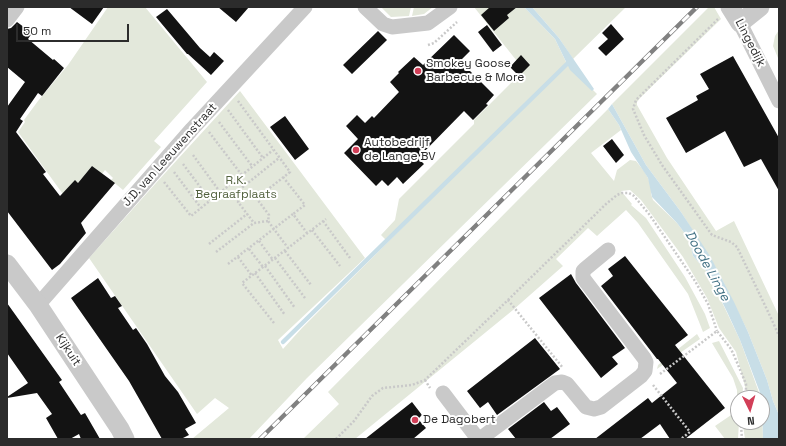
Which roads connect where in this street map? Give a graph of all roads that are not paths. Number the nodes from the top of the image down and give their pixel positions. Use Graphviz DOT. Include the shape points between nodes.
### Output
graph roads {
  1 [pos="17,7"];
  2 [pos="305,7"];
  3 [pos="365,7"];
  4 [pos="450,7"];
  5 [pos="760,7"];
  6 [pos="724,12"];
  7 [pos="7,20"];
  8 [pos="740,23"];
  9 [pos="779,101"];
  10 [pos="608,250"];
  11 [pos="7,264"];
  12 [pos="38,305"];
  13 [pos="443,393"];
  14 [pos="125,439"];
  15 [pos="479,439"];
  1 -- 7 [label="street"];
  2 -- 12 [label="street, J.D. van Leeuwenstraat" via="192,129"];
  3 -- 4 [label="street" via="383,24 392,27 428,24"];
  5 -- 8 [label="street"];
  6 -- 8 [label="street, Lingedijk"];
  8 -- 9 [label="street, Lingedijk"];
  10 -- 15 [label="street" via="584,269 583,278 644,358 646,378 594,409 586,407 567,384 555,383"];
  11 -- 12 [label="street, Kijkuit"];
  12 -- 14 [label="street, Kijkuit"];
  13 -- 15 [label="street"];
}
